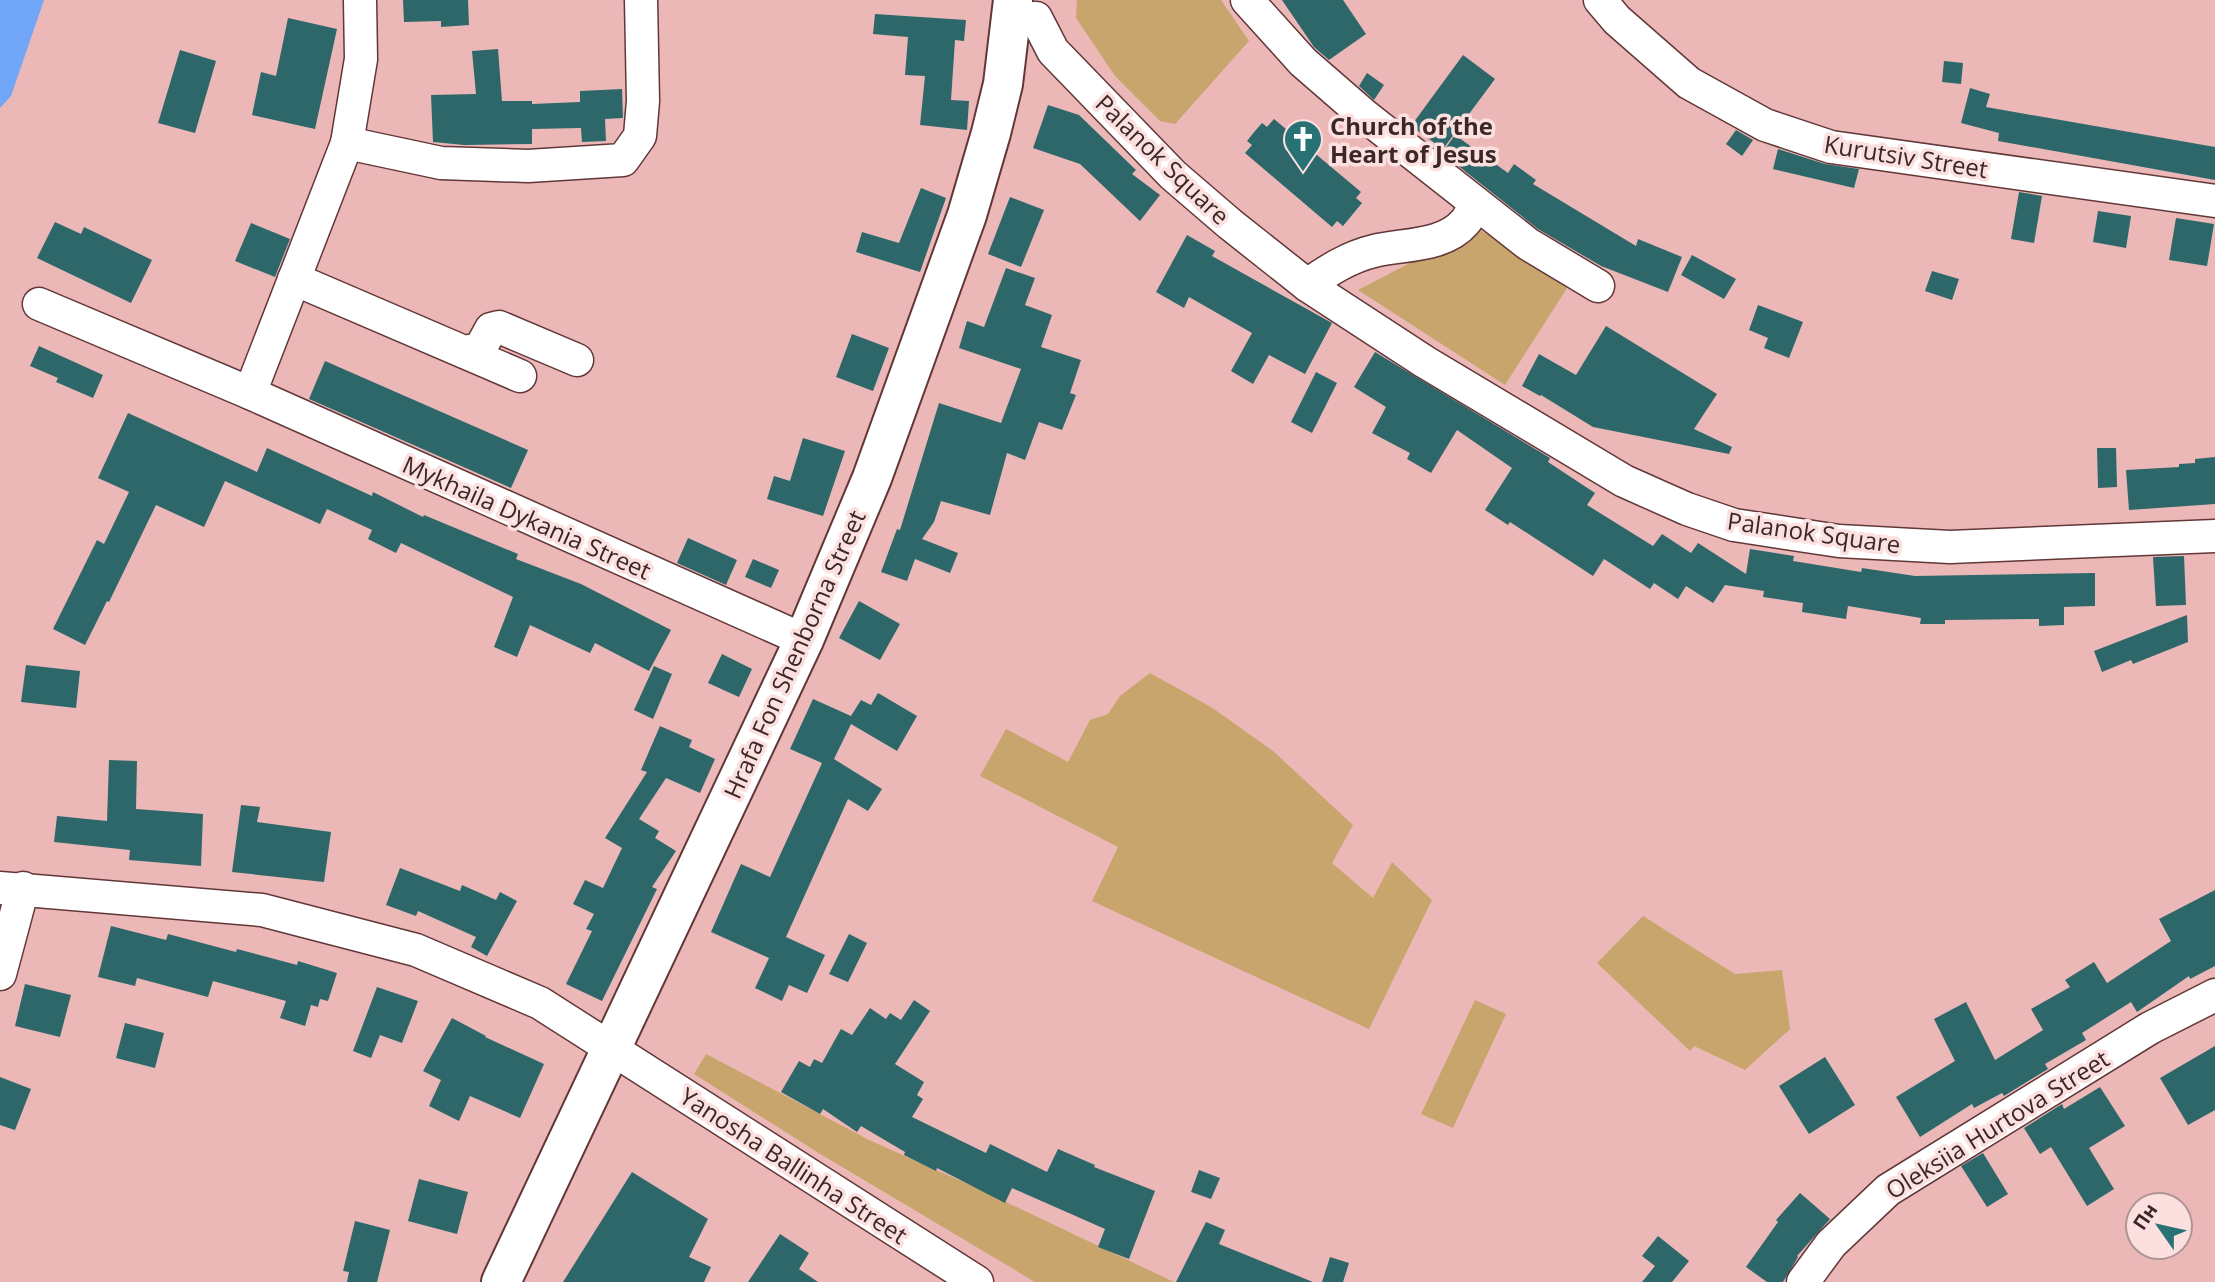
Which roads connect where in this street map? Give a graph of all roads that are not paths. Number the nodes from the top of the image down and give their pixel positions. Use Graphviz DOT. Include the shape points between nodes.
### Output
graph roads {
  1 [pos="360,0"];
  2 [pos="641,0"];
  3 [pos="1247,0"];
  4 [pos="1600,0"];
  5 [pos="1027,9"];
  6 [pos="347,143"];
  7 [pos="2215,201"];
  8 [pos="1475,203"];
  9 [pos="295,279"];
  10 [pos="1307,285"];
  11 [pos="1598,286"];
  12 [pos="38,304"];
  13 [pos="465,352"];
  14 [pos="577,360"];
  15 [pos="520,376"];
  16 [pos="250,393"];
  17 [pos="2215,536"];
  18 [pos="804,640"];
  19 [pos="12,888"];
  20 [pos="0,974"];
  21 [pos="2215,995"];
  22 [pos="612,1048"];
  23 [pos="501,1282"];
  24 [pos="977,1282"];
  25 [pos="1802,1282"];
  1 -- 6 [label="street" via="361,59"];
  2 -- 6 [label="street" via="640,136 623,160 528,166 441,163"];
  3 -- 8 [label="street" via="1303,62"];
  4 -- 7 [label="street, Kurutsiv Street" via="1689,83 1765,125 1809,140 1831,147"];
  5 -- 10 [label="street, Palanok Square" via="1053,51 1173,175"];
  5 -- 18 [label="highway, Hrafa Fon Shenborna Street" via="967,215 872,478"];
  6 -- 9 [label="street"];
  8 -- 10 [label="street" via="1466,221 1451,234 1374,251 1338,264"];
  8 -- 11 [label="street" via="1528,244"];
  9 -- 13 [label="street"];
  9 -- 16 [label="street"];
  10 -- 17 [label="street, Palanok Square" via="1624,481 1734,526 1839,541 1950,547"];
  12 -- 16 [label="street, Mykhaila Dykania Street"];
  13 -- 14 [label="street" via="480,349 491,329 499,327"];
  13 -- 15 [label="street"];
  16 -- 18 [label="street, Mykhaila Dykania Street"];
  18 -- 22 [label="highway, Hrafa Fon Shenborna Street"];
  19 -- 20 [label="street"];
  19 -- 22 [label="street, Yanosha Ballinha Street" via="262,910 403,946 540,1003"];
  21 -- 25 [label="street, Oleksiia Hurtova Street" via="2150,1028 1888,1189 1832,1244"];
  22 -- 23 [label="highway, Hrafa Fon Shenborna Street"];
  22 -- 24 [label="street, Yanosha Ballinha Street"];
}
